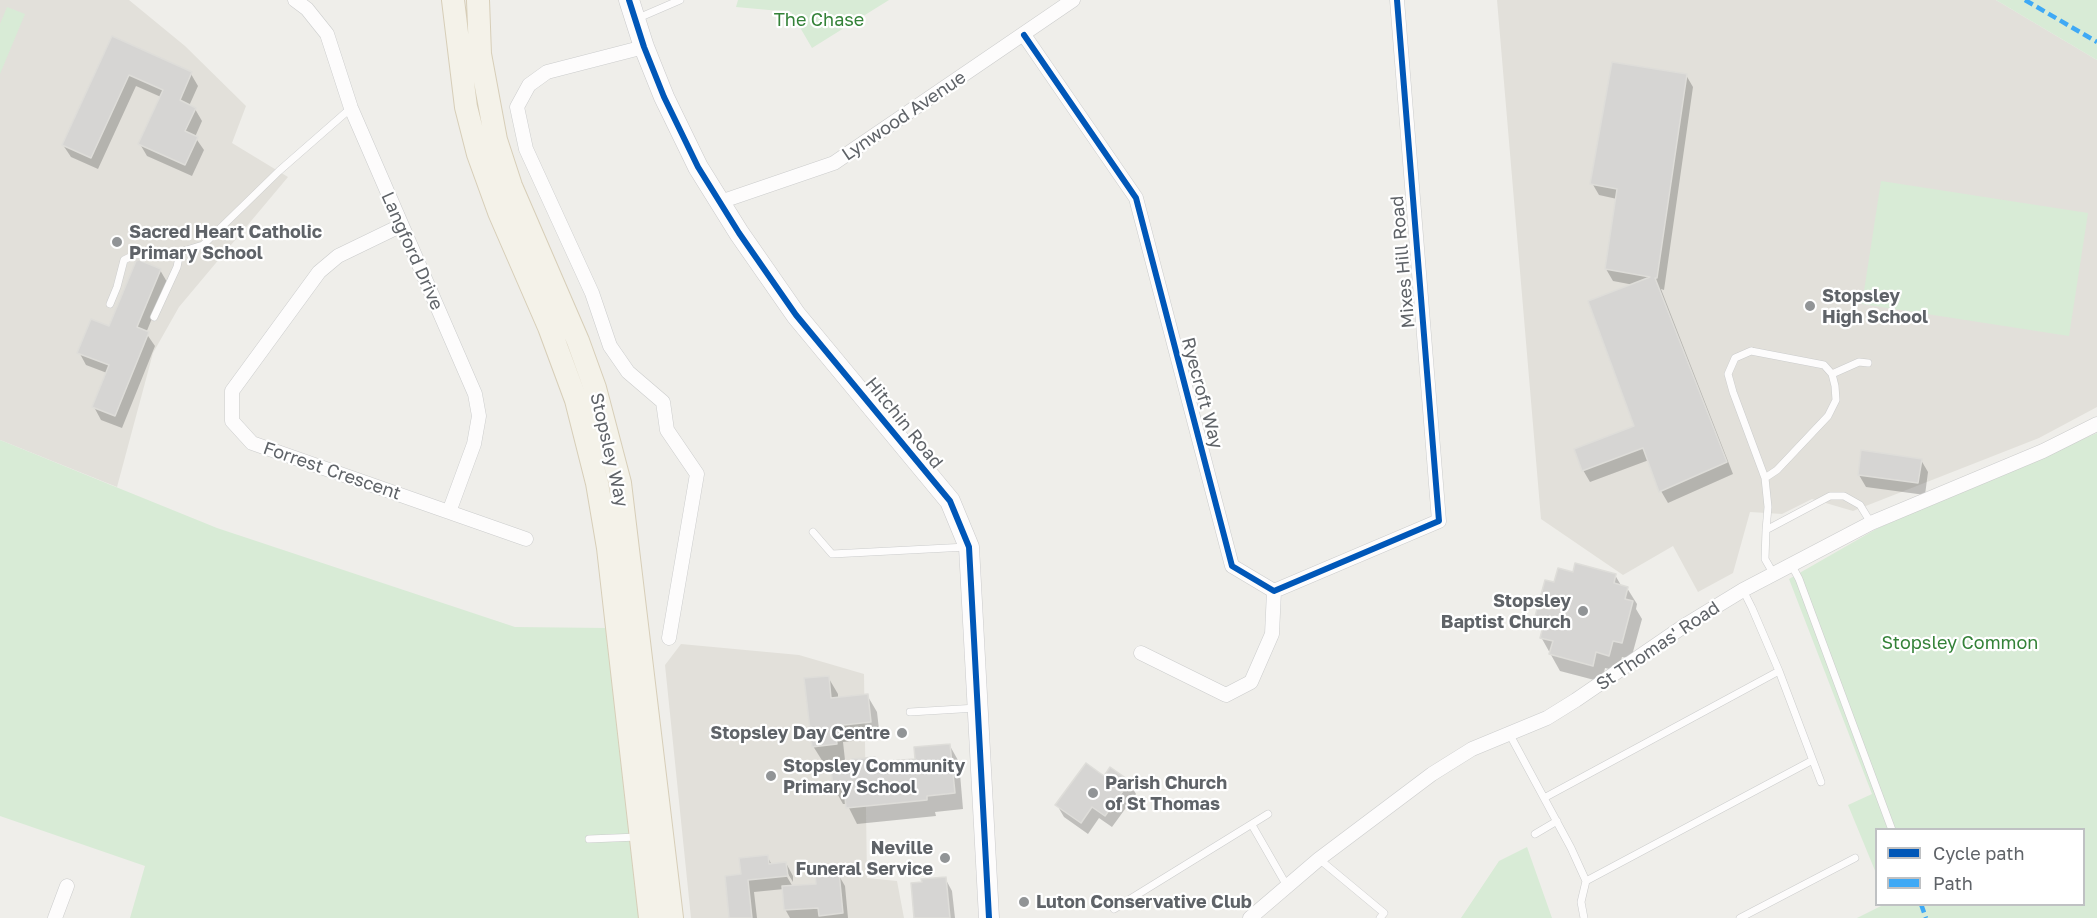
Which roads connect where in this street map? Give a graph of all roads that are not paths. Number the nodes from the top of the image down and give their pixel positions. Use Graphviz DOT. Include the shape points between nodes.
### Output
graph roads {
  1 [pos="295,0"];
  2 [pos="319,0"];
  3 [pos="453,0"];
  4 [pos="478,0"];
  5 [pos="628,0"];
  6 [pos="681,0"];
  7 [pos="1073,0"];
  8 [pos="1397,0"];
  9 [pos="307,9"];
  10 [pos="635,20"];
  11 [pos="1024,35"];
  12 [pos="644,47"];
  13 [pos="351,108"];
  14 [pos="720,202"];
  15 [pos="400,226"];
  16 [pos="180,252"];
  17 [pos="110,304"];
  18 [pos="154,317"];
  19 [pos="1868,363"];
  20 [pos="1832,374"];
  21 [pos="2097,424"];
  22 [pos="1765,478"];
  23 [pos="449,512"];
  24 [pos="1871,523"];
  25 [pos="1766,531"];
  26 [pos="813,532"];
  27 [pos="526,539"];
  28 [pos="969,547"];
  29 [pos="1791,564"];
  30 [pos="1773,573"];
  31 [pos="1743,590"];
  32 [pos="1274,591"];
  33 [pos="669,638"];
  34 [pos="1141,653"];
  35 [pos="1779,671"];
  36 [pos="978,708"];
  37 [pos="910,712"];
  38 [pos="1510,735"];
  39 [pos="1811,761"];
  40 [pos="1821,782"];
  41 [pos="1544,798"];
  42 [pos="1268,814"];
  43 [pos="1557,821"];
  44 [pos="1252,825"];
  45 [pos="1891,828"];
  46 [pos="1534,834"];
  47 [pos="641,836"];
  48 [pos="589,839"];
  49 [pos="1855,858"];
  50 [pos="1319,859"];
  51 [pos="1586,881"];
  52 [pos="67,886"];
  53 [pos="1287,886"];
  54 [pos="1114,909"];
  55 [pos="55,918"];
  56 [pos="650,918"];
  57 [pos="672,918"];
  58 [pos="989,918"];
  59 [pos="1250,918"];
  60 [pos="1380,918"];
  61 [pos="1584,918"];
  62 [pos="1740,918"];
  1 -- 9 [label="street, Langford Drive"];
  2 -- 9 [label="street"];
  3 -- 47 [label="main road, Stopsley Way" via="466,107 478,154 572,390 597,483"];
  4 -- 57 [label="main road, Stopsley Way" via="480,54 496,140 511,186 582,350 620,483"];
  5 -- 10 [label="street, Hitchin Road"];
  6 -- 10 [label="lane"];
  7 -- 11 [label="street, Lynwood Avenue"];
  8 -- 32 [label="street, Mixes Hill Road" via="1439,521"];
  9 -- 13 [label="street, Langford Drive" via="327,34"];
  10 -- 12 [label="street, Hitchin Road"];
  11 -- 14 [label="street, Lynwood Avenue" via="834,163"];
  11 -- 32 [label="street, Ryecroft Way" via="1136,198 1232,566"];
  12 -- 14 [label="street, Hitchin Road" via="698,167"];
  12 -- 33 [label="street" via="547,72 529,85 517,107 526,149 592,293 610,346 628,372 663,402 667,430 697,474"];
  13 -- 15 [label="street, Langford Drive"];
  13 -- 16 [label="lane" via="203,245"];
  14 -- 28 [label="street, Hitchin Road" via="796,315 950,501"];
  15 -- 23 [label="street, Langford Drive" via="475,394 479,417 474,444"];
  15 -- 23 [label="street, Forrest Crescent" via="338,256 319,272 232,392 232,421 252,443"];
  16 -- 17 [label="lane" via="134,255 124,260"];
  16 -- 18 [label="lane"];
  19 -- 20 [label="lane" via="1859,362"];
  20 -- 22 [label="lane" via="1836,400 1828,416"];
  20 -- 22 [label="lane" via="1824,365 1751,351 1736,358 1728,374 1730,383"];
  21 -- 24 [label="street, St Thomas' Road" via="2043,451"];
  22 -- 25 [label="lane"];
  23 -- 27 [label="street, Forrest Crescent"];
  24 -- 25 [label="lane" via="1860,505 1844,496 1830,496"];
  24 -- 29 [label="street, St Thomas' Road"];
  25 -- 30 [label="lane" via="1765,559"];
  26 -- 28 [label="lane" via="832,554"];
  28 -- 36 [label="street, Hitchin Road"];
  29 -- 30 [label="street, St Thomas' Road"];
  29 -- 45 [label="lane"];
  30 -- 31 [label="street, St Thomas' Road"];
  31 -- 35 [label="lane"];
  31 -- 38 [label="street, St Thomas' Road" via="1576,700"];
  32 -- 34 [label="street" via="1272,634 1251,682 1226,695"];
  35 -- 39 [label="lane"];
  35 -- 41 [label="lane"];
  36 -- 37 [label="lane"];
  36 -- 58 [label="street, Hitchin Road"];
  38 -- 41 [label="lane"];
  38 -- 50 [label="street, St Thomas' Road" via="1490,740 1431,774"];
  39 -- 40 [label="lane"];
  39 -- 51 [label="lane"];
  41 -- 43 [label="lane"];
  42 -- 44 [label="lane"];
  43 -- 46 [label="lane"];
  43 -- 51 [label="lane"];
  44 -- 53 [label="lane"];
  44 -- 54 [label="lane"];
  47 -- 48 [label="lane"];
  47 -- 56 [label="main road, Stopsley Way"];
  49 -- 62 [label="lane"];
  50 -- 53 [label="street, St Thomas' Road"];
  50 -- 60 [label="lane" via="1384,913"];
  51 -- 61 [label="lane" via="1581,902"];
  52 -- 55 [label="street"];
  53 -- 59 [label="street, St Thomas' Road"];
}
